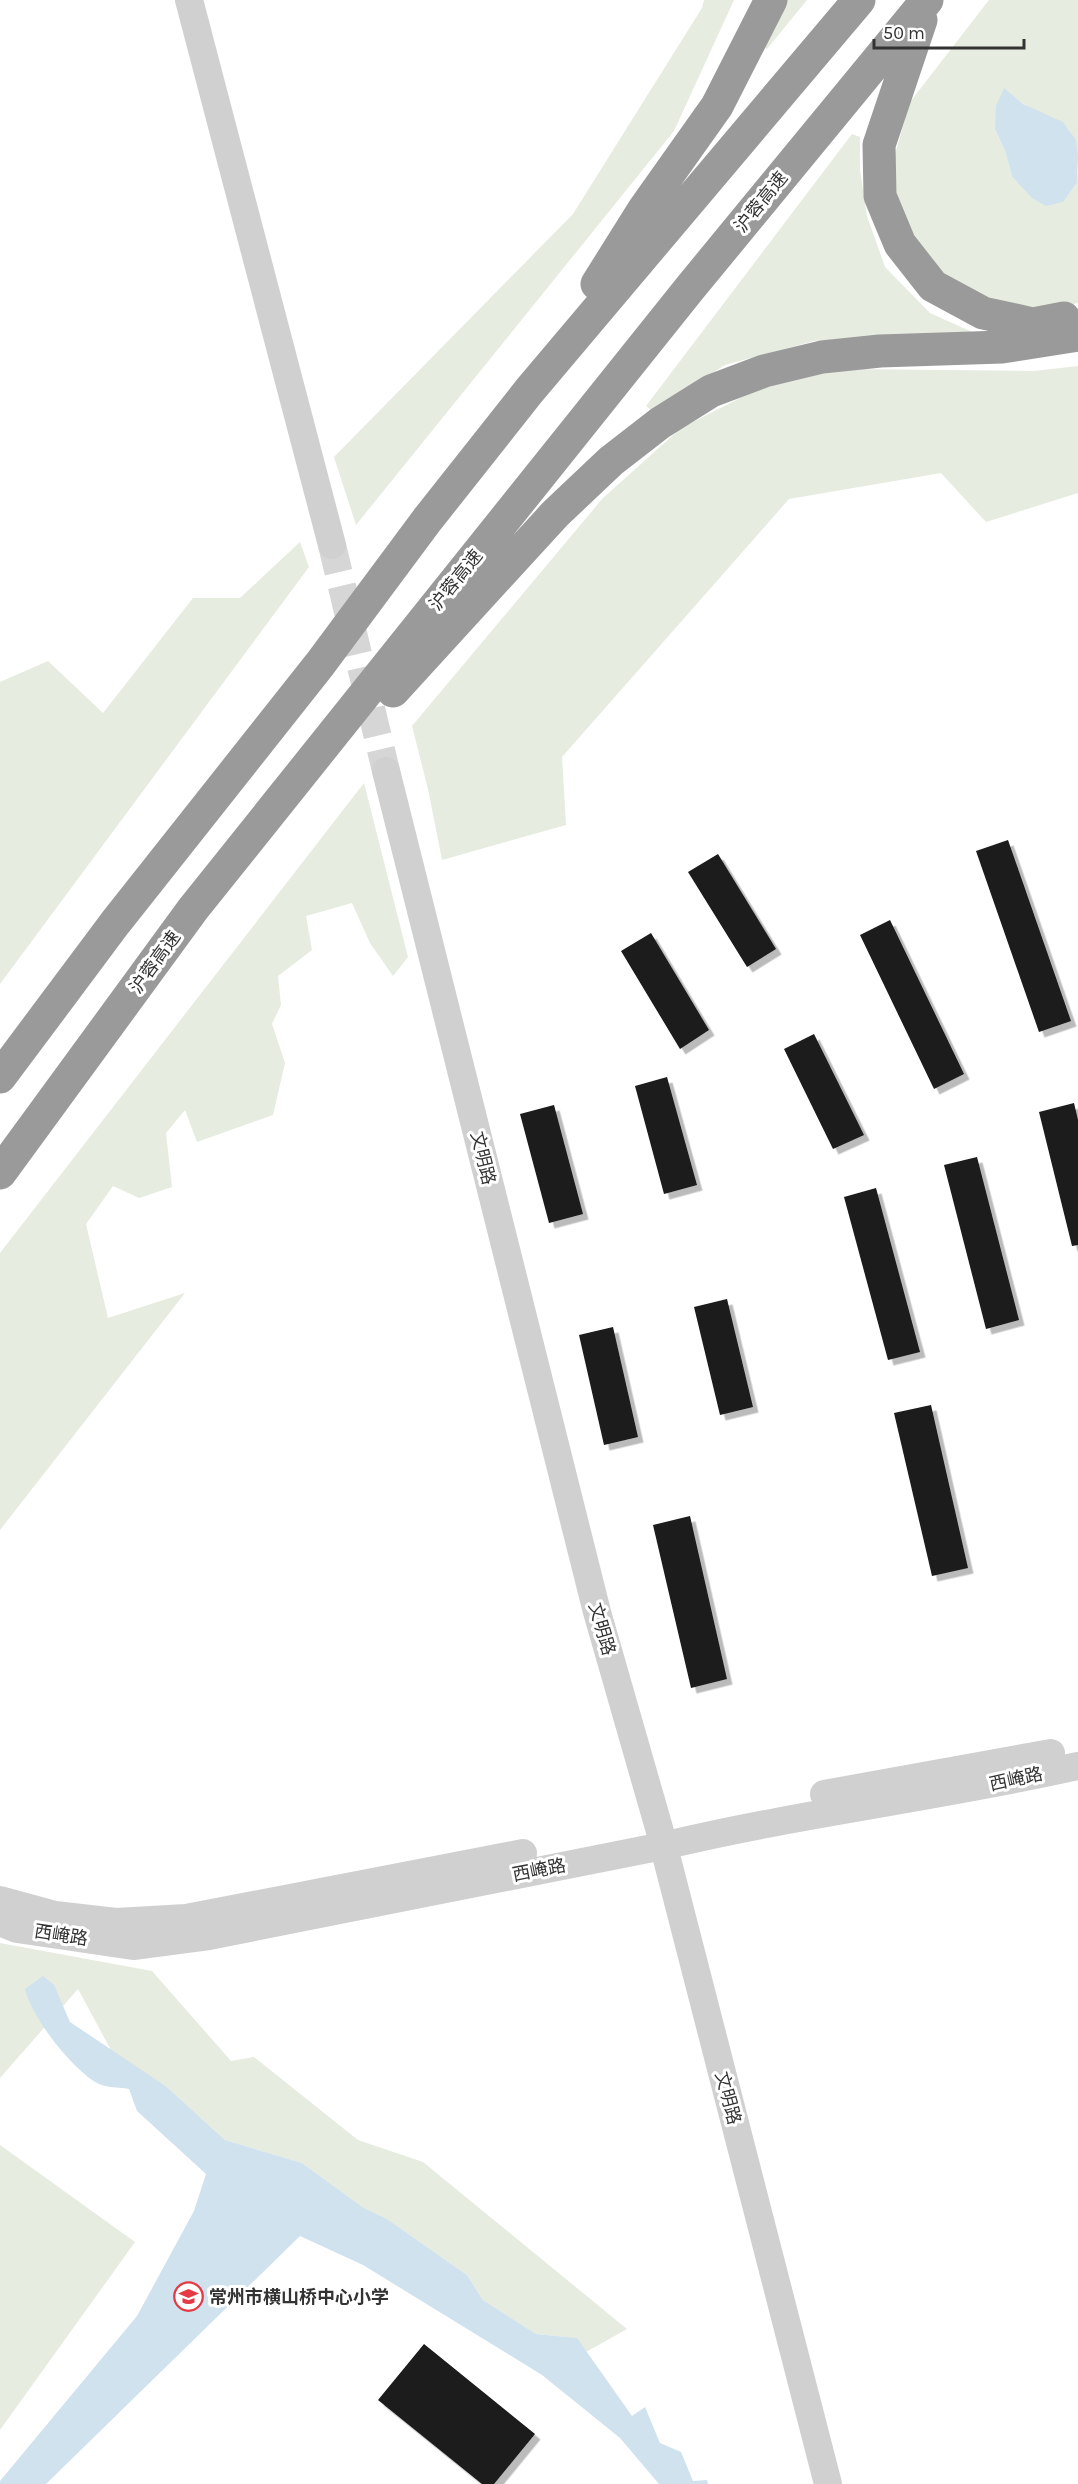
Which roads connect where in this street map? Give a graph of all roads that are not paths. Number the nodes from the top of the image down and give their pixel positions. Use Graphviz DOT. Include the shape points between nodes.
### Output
graph roads {
  1 [pos="189,0"];
  2 [pos="771,0"];
  3 [pos="859,0"];
  4 [pos="927,0"];
  5 [pos="1078,315"];
  6 [pos="1078,335"];
  7 [pos="530,391"];
  8 [pos="332,545"];
  9 [pos="386,771"];
  10 [pos="194,909"];
  11 [pos="0,1077"];
  12 [pos="0,1173"];
  13 [pos="1078,1748"];
  14 [pos="1078,1766"];
  15 [pos="661,1837"];
  16 [pos="0,1900"];
  17 [pos="0,1922"];
  18 [pos="828,2484"];
  1 -- 8 [label="street"];
  2 -- 7 [label="highway" via="717,106 644,209"];
  3 -- 7 [label="highway"];
  4 -- 5 [label="highway" via="879,145 880,196 900,244 933,286 982,313 1033,324"];
  4 -- 10 [label="highway, 沪蓉高速" via="682,297"];
  6 -- 10 [label="highway" via="1002,347 822,357 764,371 711,391 660,423 611,461 555,514"];
  7 -- 11 [label="highway" via="115,923"];
  9 -- 15 [label="street, 文明路" via="597,1612"];
  10 -- 12 [label="highway, 沪蓉高速"];
  13 -- 15 [label="street, 西崦路" via="711,1814"];
  14 -- 15 [label="street, 西崦路" via="1008,1782 719,1832"];
  15 -- 16 [label="street, 西崦路" via="186,1918 116,1922 56,1915"];
  15 -- 17 [label="street, 西崦路" via="209,1936 133,1946 17,1929"];
  15 -- 18 [label="street, 文明路"];
}
